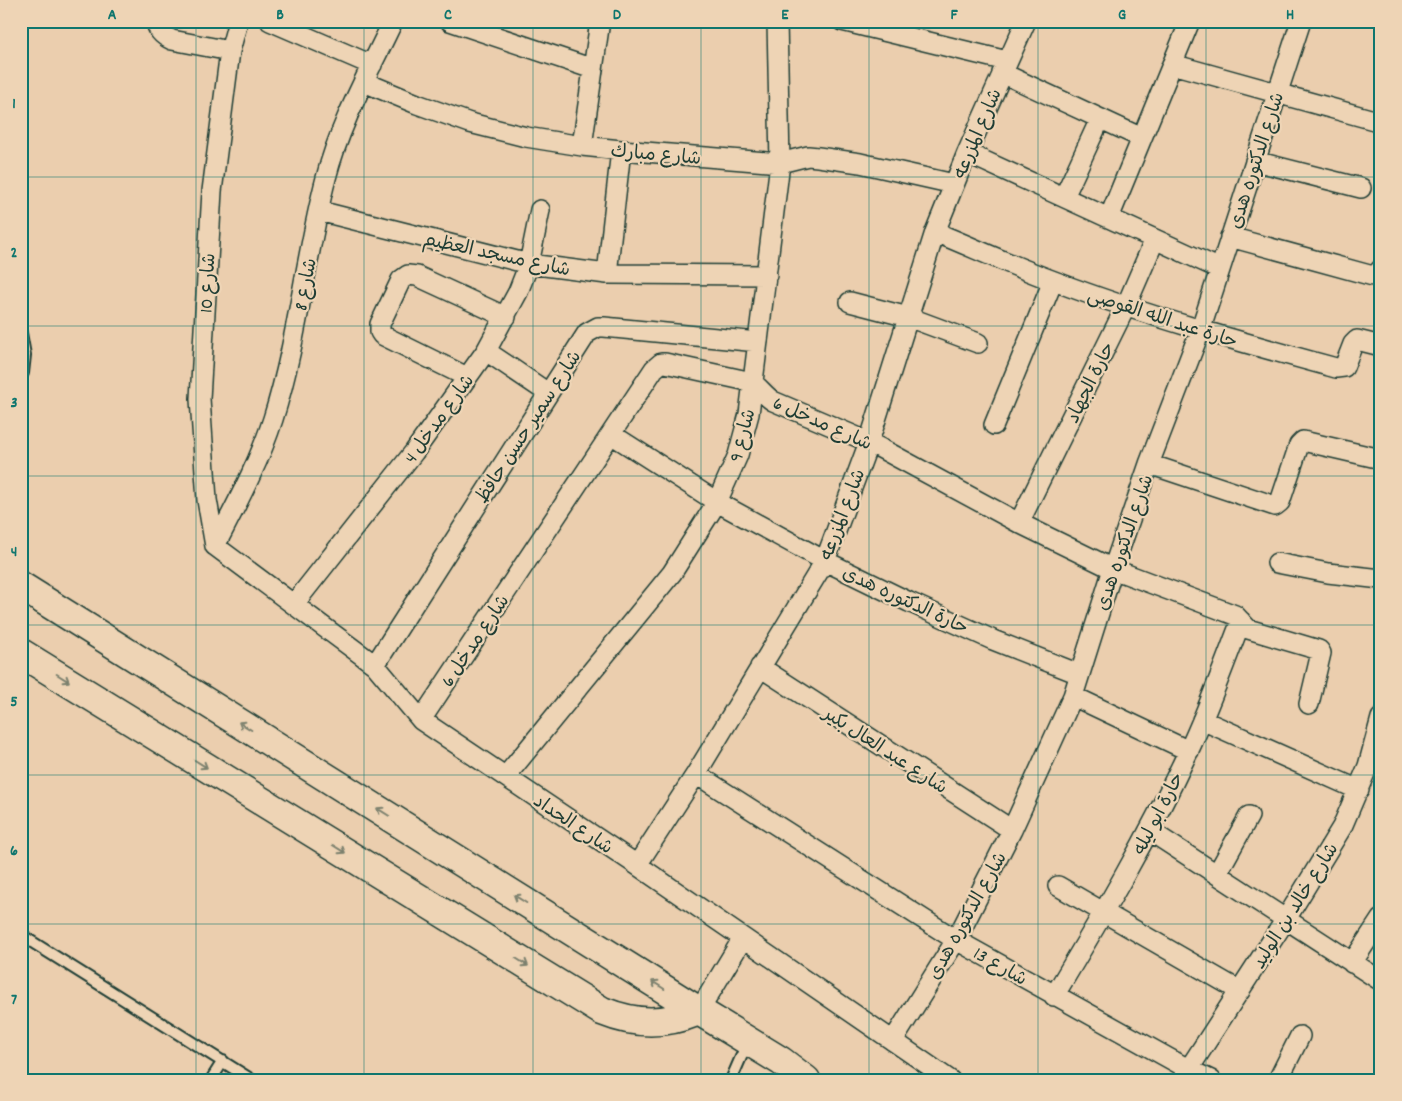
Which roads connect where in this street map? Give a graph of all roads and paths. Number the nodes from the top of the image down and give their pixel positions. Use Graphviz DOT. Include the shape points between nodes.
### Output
graph roads {
  1 [pos="156,21"];
  2 [pos="238,21"];
  3 [pos="270,21"];
  4 [pos="393,21"];
  5 [pos="450,21"];
  6 [pos="600,21"];
  7 [pos="777,21"];
  8 [pos="1026,21"];
  9 [pos="1190,21"];
  10 [pos="1301,21"];
  11 [pos="851,22"];
  12 [pos="230,51"];
  13 [pos="1172,64"];
  14 [pos="1004,67"];
  15 [pos="593,68"];
  16 [pos="368,74"];
  17 [pos="1277,94"];
  18 [pos="1100,119"];
  19 [pos="1381,122"];
  20 [pos="1142,138"];
  21 [pos="582,146"];
  22 [pos="621,150"];
  23 [pos="967,153"];
  24 [pos="1254,161"];
  25 [pos="780,163"];
  26 [pos="954,184"];
  27 [pos="1361,188"];
  28 [pos="1064,197"];
  29 [pos="540,210"];
  30 [pos="319,211"];
  31 [pos="1109,218"];
  32 [pos="935,232"];
  33 [pos="1230,237"];
  34 [pos="1155,239"];
  35 [pos="529,264"];
  36 [pos="1220,269"];
  37 [pos="1381,269"];
  38 [pos="607,274"];
  39 [pos="767,275"];
  40 [pos="1053,281"];
  41 [pos="850,302"];
  42 [pos="1126,306"];
  43 [pos="506,317"];
  44 [pos="908,317"];
  45 [pos="1200,331"];
  46 [pos="21,333"];
  47 [pos="758,342"];
  48 [pos="978,343"];
  49 [pos="1381,346"];
  50 [pos="486,351"];
  51 [pos="21,374"];
  52 [pos="467,377"];
  53 [pos="752,382"];
  54 [pos="548,393"];
  55 [pos="994,424"];
  56 [pos="611,434"];
  57 [pos="869,442"];
  58 [pos="1381,459"];
  59 [pos="1149,464"];
  60 [pos="717,502"];
  61 [pos="1019,523"];
  62 [pos="215,546"];
  63 [pos="825,561"];
  64 [pos="1277,563"];
  65 [pos="1113,569"];
  66 [pos="1381,579"];
  67 [pos="21,586"];
  68 [pos="294,604"];
  69 [pos="1241,622"];
  70 [pos="21,653"];
  71 [pos="375,665"];
  72 [pos="760,667"];
  73 [pos="1079,674"];
  74 [pos="1073,696"];
  75 [pos="1309,704"];
  76 [pos="1381,718"];
  77 [pos="421,720"];
  78 [pos="1202,720"];
  79 [pos="1189,751"];
  80 [pos="1374,768"];
  81 [pos="696,774"];
  82 [pos="506,776"];
  83 [pos="1359,790"];
  84 [pos="1249,816"];
  85 [pos="1012,830"];
  86 [pos="1150,831"];
  87 [pos="637,865"];
  88 [pos="1217,874"];
  89 [pos="1058,886"];
  90 [pos="1104,913"];
  91 [pos="1381,919"];
  92 [pos="1286,920"];
  93 [pos="21,935"];
  94 [pos="743,938"];
  95 [pos="956,940"];
  96 [pos="1352,963"];
  97 [pos="1381,981"];
  98 [pos="1240,991"];
  99 [pos="1054,996"];
  100 [pos="699,1011"];
  101 [pos="1300,1036"];
  102 [pos="748,1040"];
  103 [pos="893,1041"];
  104 [pos="223,1061"];
  105 [pos="1186,1075"];
  106 [pos="211,1080"];
  107 [pos="252,1080"];
  108 [pos="730,1080"];
  109 [pos="806,1080"];
  110 [pos="950,1080"];
  111 [pos="1211,1080"];
  112 [pos="1278,1080"];
  1 -- 12 [label="street" via="164,37"];
  2 -- 12 [label="street, شارع 10"];
  3 -- 16 [label="street, شارع مبارك"];
  4 -- 16 [label="street, شارع 8"];
  5 -- 15 [label="street"];
  6 -- 15 [label="street"];
  7 -- 25 [label="street, شارع 9"];
  8 -- 14 [label="street, شارع المزرعه"];
  9 -- 13 [label="street"];
  10 -- 17 [label="street, شارع الدكتوره هدى"];
  11 -- 14 [label="street"];
  12 -- 62 [label="street, شارع 10" via="212,191 200,399 207,500"];
  13 -- 17 [label="street"];
  13 -- 20 [label="street"];
  14 -- 18 [label="street"];
  14 -- 23 [label="street, شارع المزرعه"];
  15 -- 21 [label="street"];
  16 -- 21 [label="street, شارع مبارك" via="417,104 470,123"];
  16 -- 30 [label="street, شارع 8" via="336,145"];
  17 -- 19 [label="street"];
  17 -- 24 [label="street, شارع الدكتوره هدى"];
  18 -- 20 [label="street"];
  18 -- 28 [label="street"];
  20 -- 31 [label="street"];
  21 -- 22 [label="street, شارع مبارك"];
  22 -- 25 [label="street, شارع مبارك"];
  22 -- 38 [label="street"];
  23 -- 26 [label="street, شارع المزرعه"];
  23 -- 28 [label="street"];
  24 -- 27 [label="street"];
  24 -- 33 [label="street, شارع الدكتوره هدى"];
  25 -- 26 [label="street, شارع مبارك" via="808,156 818,157"];
  25 -- 39 [label="street, شارع 9"];
  26 -- 32 [label="street, شارع المزرعه"];
  28 -- 31 [label="street"];
  29 -- 35 [label="street, شارع مدخل 4"];
  30 -- 35 [label="street, شارع مسجد العظيم"];
  30 -- 62 [label="street, شارع 8" via="273,420 246,485"];
  31 -- 34 [label="street"];
  32 -- 40 [label="street, حارة عبد الله القوصى"];
  32 -- 44 [label="street, شارع المزرعه"];
  33 -- 36 [label="street, شارع الدكتوره هدى"];
  33 -- 37 [label="street" via="1372,276"];
  34 -- 36 [label="street"];
  34 -- 42 [label="street, حارة الجهاد"];
  35 -- 38 [label="street, شارع مسجد العظيم"];
  35 -- 43 [label="street, شارع مدخل 4"];
  36 -- 45 [label="street, شارع الدكتوره هدى"];
  38 -- 39 [label="street, شارع مسجد العظيم"];
  39 -- 47 [label="street, شارع 9"];
  40 -- 42 [label="street, حارة عبد الله القوصى"];
  40 -- 55 [label="street"];
  41 -- 44 [label="street"];
  42 -- 45 [label="street, حارة عبد الله القوصى"];
  42 -- 61 [label="street, حارة الجهاد"];
  43 -- 50 [label="street, شارع مدخل 4"];
  43 -- 52 [label="street" via="417,276 408,275 401,280 380,324 382,336"];
  44 -- 48 [label="street"];
  44 -- 57 [label="street, شارع المزرعه"];
  45 -- 49 [label="street, حارة عبد الله القوصى" via="1338,369 1345,364 1357,340"];
  45 -- 59 [label="street, شارع الدكتوره هدى"];
  46 -- 51 [label="lane" via="25,355"];
  47 -- 53 [label="street, شارع 9"];
  47 -- 54 [label="street, شارع سمير حسن حافظ" via="598,327 587,333"];
  50 -- 52 [label="street, شارع مدخل 4"];
  50 -- 54 [label="street"];
  52 -- 68 [label="street, شارع مدخل 4" via="414,452"];
  53 -- 56 [label="street, شارع مدخل 6" via="661,364 654,369"];
  53 -- 57 [label="street, شارع مدخل 6" via="773,401"];
  53 -- 60 [label="street, شارع 9" via="749,414 738,455"];
  54 -- 71 [label="street, شارع سمير حسن حافظ"];
  56 -- 60 [label="street, حارة الدكتوره هدى"];
  56 -- 77 [label="street, شارع مدخل 6"];
  57 -- 61 [label="street, شارع مدخل 6"];
  57 -- 63 [label="street, شارع المزرعه"];
  58 -- 59 [label="street" via="1303,441 1276,506"];
  59 -- 65 [label="street, شارع الدكتوره هدى"];
  60 -- 63 [label="street, حارة الدكتوره هدى"];
  60 -- 82 [label="street, شارع 9" via="672,573"];
  61 -- 65 [label="street, شارع مدخل 6"];
  62 -- 68 [label="street, شارع الحداد"];
  63 -- 72 [label="street, شارع المزرعه"];
  63 -- 73 [label="street, حارة الدكتوره هدى" via="976,632"];
  64 -- 66 [label="street"];
  65 -- 69 [label="street, شارع مدخل 6" via="1235,615"];
  65 -- 73 [label="street, شارع الدكتوره هدى"];
  100 -- 67 [label="street, one-way"];
  68 -- 71 [label="street, شارع الحداد"];
  69 -- 75 [label="street, شارع مدخل 6" via="1248,629 1319,650 1321,653"];
  69 -- 78 [label="street, حارة ابو ليله"];
  70 -- 100 [label="street, one-way" via="602,1011 650,1022 675,1019"];
  71 -- 77 [label="street, شارع الحداد"];
  72 -- 81 [label="street, شارع المزرعه"];
  72 -- 85 [label="street, شارع عبد العال بكير"];
  73 -- 74 [label="street, شارع الدكتوره هدى"];
  74 -- 79 [label="street"];
  74 -- 85 [label="street, شارع الدكتوره هدى"];
  76 -- 80 [label="street, شارع خالد بن الوليد"];
  77 -- 82 [label="street, شارع الحداد"];
  78 -- 79 [label="street, حارة ابو ليله"];
  78 -- 83 [label="street"];
  79 -- 86 [label="street, حارة ابو ليله"];
  80 -- 83 [label="street, شارع خالد بن الوليد"];
  81 -- 87 [label="street, شارع المزرعه"];
  81 -- 95 [label="street, شارع 13"];
  82 -- 87 [label="street, شارع الحداد"];
  83 -- 92 [label="street, شارع خالد بن الوليد" via="1342,828"];
  84 -- 88 [label="street"];
  85 -- 95 [label="street, شارع الدكتوره هدى"];
  86 -- 88 [label="street"];
  86 -- 90 [label="street, حارة ابو ليله"];
  87 -- 94 [label="street, شارع الحداد"];
  88 -- 92 [label="street"];
  89 -- 90 [label="street"];
  90 -- 98 [label="street"];
  90 -- 99 [label="street, حارة ابو ليله"];
  91 -- 96 [label="street"];
  92 -- 96 [label="street"];
  92 -- 98 [label="street, شارع خالد بن الوليد"];
  93 -- 104 [label="lane"];
  94 -- 100 [label="street"];
  94 -- 103 [label="street, شارع الحداد"];
  95 -- 99 [label="street, شارع 13"];
  95 -- 103 [label="street, شارع الدكتوره هدى"];
  96 -- 97 [label="street"];
  98 -- 105 [label="street, شارع خالد بن الوليد"];
  99 -- 105 [label="street, شارع 13"];
  100 -- 102 [label="street"];
  101 -- 112 [label="street"];
  102 -- 108 [label="lane"];
  102 -- 109 [label="street"];
  103 -- 110 [label="street, شارع الحداد"];
  104 -- 106 [label="lane"];
  104 -- 107 [label="lane"];
  105 -- 111 [label="street, شارع 13"];
}
